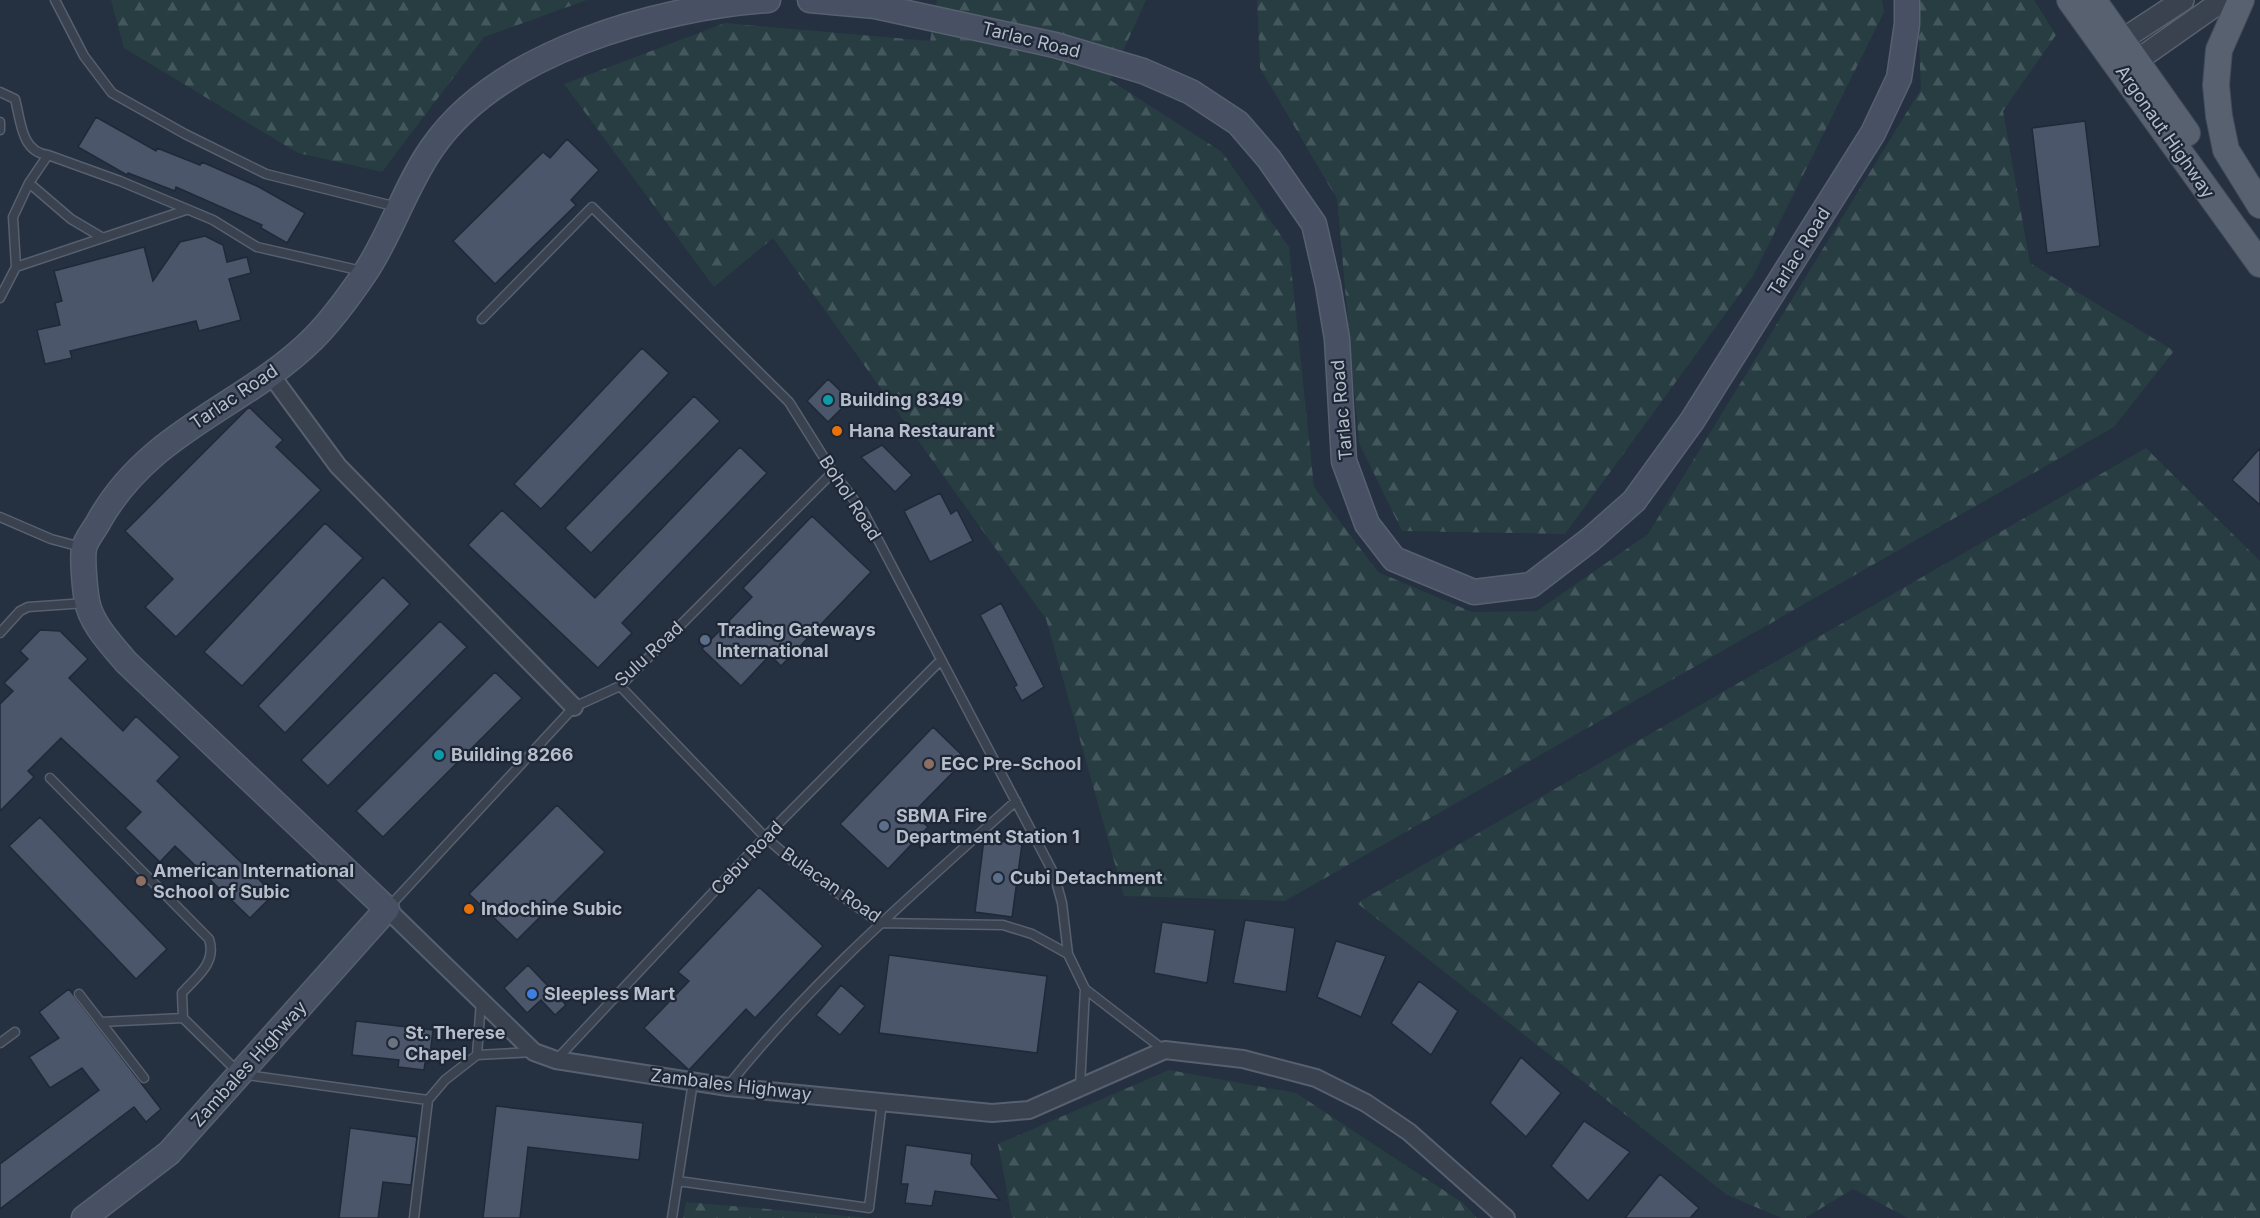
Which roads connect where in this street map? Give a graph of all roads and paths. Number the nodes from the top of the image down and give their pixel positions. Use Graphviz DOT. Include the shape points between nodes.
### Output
graph roads {
  1 [pos="55,0"];
  2 [pos="768,0"];
  3 [pos="810,0"];
  4 [pos="1907,0"];
  5 [pos="2070,0"];
  6 [pos="2093,0"];
  7 [pos="2183,0"];
  8 [pos="2223,0"];
  9 [pos="2241,0"];
  10 [pos="2114,46"];
  11 [pos="2130,66"];
  12 [pos="0,92"];
  13 [pos="0,122"];
  14 [pos="0,130"];
  15 [pos="48,155"];
  16 [pos="29,183"];
  17 [pos="2260,205"];
  18 [pos="398,207"];
  19 [pos="186,210"];
  20 [pos="2260,236"];
  21 [pos="103,238"];
  22 [pos="2260,264"];
  23 [pos="15,267"];
  24 [pos="366,272"];
  25 [pos="0,298"];
  26 [pos="482,319"];
  27 [pos="271,375"];
  28 [pos="833,472"];
  29 [pos="0,516"];
  30 [pos="84,548"];
  31 [pos="87,603"];
  32 [pos="0,633"];
  33 [pos="941,660"];
  34 [pos="620,686"];
  35 [pos="574,707"];
  36 [pos="50,778"];
  37 [pos="1016,801"];
  38 [pos="765,837"];
  39 [pos="387,909"];
  40 [pos="880,923"];
  41 [pos="1068,954"];
  42 [pos="1085,988"];
  43 [pos="80,994"];
  44 [pos="481,1000"];
  45 [pos="183,1018"];
  46 [pos="101,1022"];
  47 [pos="15,1032"];
  48 [pos="0,1043"];
  49 [pos="1165,1050"];
  50 [pos="534,1052"];
  51 [pos="477,1054"];
  52 [pos="556,1060"];
  53 [pos="240,1074"];
  54 [pos="144,1078"];
  55 [pos="693,1082"];
  56 [pos="728,1086"];
  57 [pos="1080,1088"];
  58 [pos="428,1100"];
  59 [pos="882,1102"];
  60 [pos="678,1181"];
  61 [pos="84,1218"];
  62 [pos="414,1218"];
  63 [pos="672,1218"];
  64 [pos="1506,1218"];
  1 -- 18 [label="lane" via="84,56 112,93 266,174"];
  2 -- 18 [label="main road, Tarlac Road" via="734,2 648,22 580,42 512,74 451,124 431,148"];
  3 -- 4 [label="main road, Tarlac Road" via="875,6 1055,45 1143,71 1191,92 1238,123 1269,159 1314,224 1337,339 1344,461 1367,524 1394,559 1474,592 1531,585 1634,501 1692,421 1873,133 1899,78"];
  5 -- 10 [label="main road, Argonaut Highway"];
  6 -- 10 [label="main road, Argonaut Highway"];
  7 -- 10 [label="street"];
  8 -- 11 [label="street"];
  9 -- 17 [label="main road" via="2219,50 2216,85 2226,150"];
  10 -- 11 [label="main road, Argonaut Highway"];
  11 -- 20 [label="main road, Argonaut Highway"];
  11 -- 22 [label="main road, Argonaut Highway"];
  12 -- 15 [label="lane" via="15,99 26,144"];
  13 -- 14 [label="lane"];
  15 -- 16 [label="lane"];
  15 -- 19 [label="lane"];
  16 -- 21 [label="lane" via="71,219"];
  16 -- 23 [label="lane" via="13,217"];
  18 -- 24 [label="main road, Tarlac Road"];
  19 -- 21 [label="lane"];
  19 -- 24 [label="lane" via="213,220 257,247"];
  21 -- 23 [label="lane"];
  23 -- 25 [label="lane"];
  24 -- 27 [label="main road, Tarlac Road" via="314,338"];
  26 -- 28 [label="lane, Bohol Road" via="592,207 789,402"];
  27 -- 30 [label="main road, Tarlac Road" via="183,431 135,471 111,499"];
  27 -- 35 [label="street" via="338,465"];
  28 -- 33 [label="lane, Bohol Road" via="864,513"];
  28 -- 34 [label="lane, Sulu Road"];
  29 -- 30 [label="lane"];
  30 -- 31 [label="main road"];
  31 -- 32 [label="lane" via="28,607"];
  31 -- 39 [label="main road" via="103,634 126,662"];
  33 -- 37 [label="lane, Bohol Road"];
  33 -- 38 [label="lane, Cebu Road"];
  34 -- 35 [label="lane, Sulu Road"];
  34 -- 38 [label="lane, Bulacan Road"];
  35 -- 39 [label="lane, Sulu Road"];
  36 -- 45 [label="lane" via="209,939 213,949 210,962 182,993"];
  37 -- 40 [label="lane"];
  37 -- 41 [label="lane, Bohol Road" via="1054,874"];
  38 -- 40 [label="lane, Bulacan Road"];
  38 -- 52 [label="lane, Cebu Road"];
  39 -- 44 [label="street, Zambales Highway"];
  39 -- 53 [label="main road, Zambales Highway"];
  40 -- 41 [label="lane, Bulacan Road" via="1003,925 1032,933"];
  40 -- 56 [label="lane" via="770,1033"];
  41 -- 42 [label="lane, Bohol Road"];
  42 -- 49 [label="lane, Bohol Road"];
  42 -- 57 [label="lane, Bohol Road"];
  43 -- 46 [label="lane"];
  44 -- 50 [label="street, Zambales Highway"];
  44 -- 51 [label="lane"];
  45 -- 46 [label="lane"];
  45 -- 53 [label="lane"];
  46 -- 54 [label="lane"];
  47 -- 48 [label="lane"];
  49 -- 57 [label="street, Zambales Highway"];
  49 -- 64 [label="street" via="1243,1059 1316,1078 1366,1103 1409,1132"];
  50 -- 51 [label="lane"];
  50 -- 52 [label="street, Zambales Highway"];
  51 -- 58 [label="lane"];
  52 -- 55 [label="street, Zambales Highway"];
  53 -- 58 [label="lane"];
  53 -- 61 [label="main road, Zambales Highway" via="169,1153"];
  55 -- 56 [label="street, Zambales Highway"];
  55 -- 60 [label="lane"];
  56 -- 59 [label="street, Zambales Highway"];
  57 -- 59 [label="street, Zambales Highway" via="1029,1110 992,1113"];
  58 -- 62 [label="lane"];
  59 -- 60 [label="lane" via="868,1208"];
  60 -- 63 [label="lane"];
}
